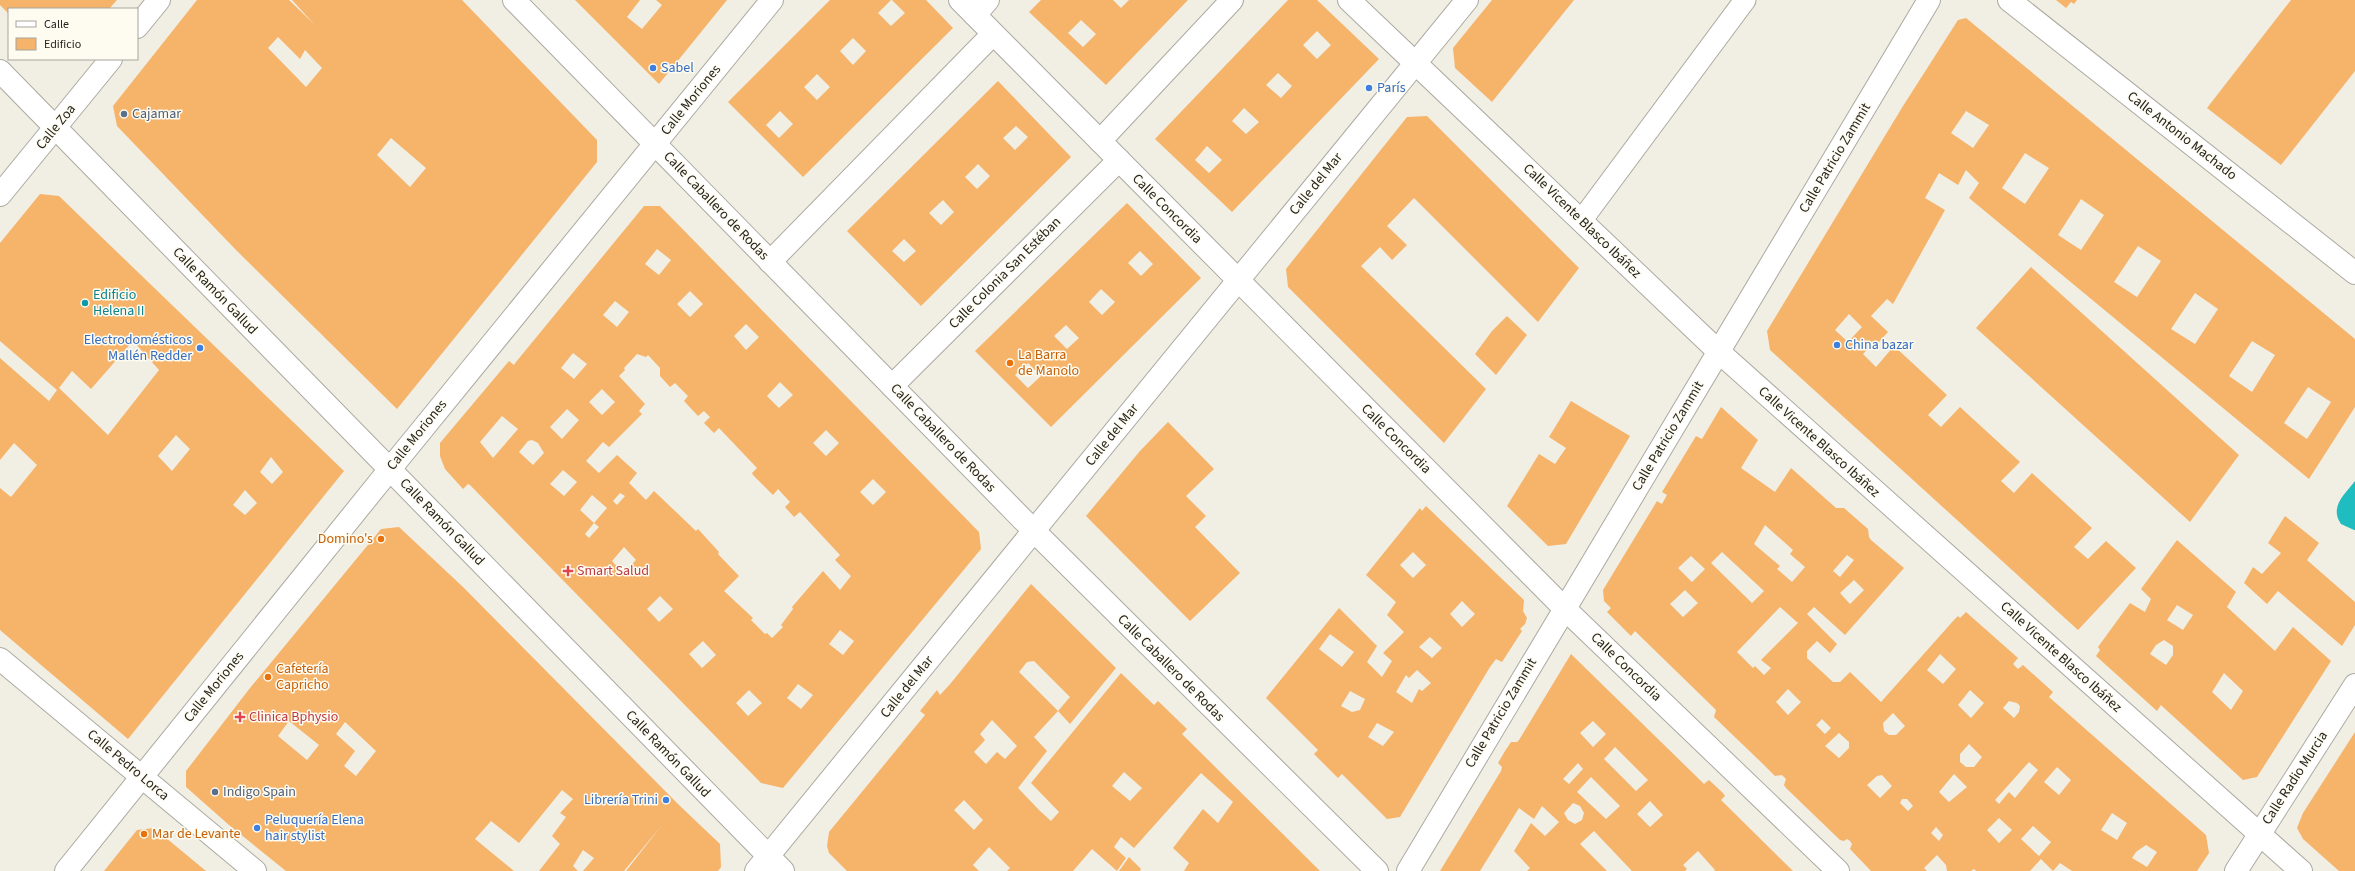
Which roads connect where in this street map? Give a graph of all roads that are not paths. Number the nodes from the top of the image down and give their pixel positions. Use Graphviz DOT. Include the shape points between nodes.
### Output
graph roads {
  1 [pos="159,0"];
  2 [pos="514,0"];
  3 [pos="772,0"];
  4 [pos="1232,0"];
  5 [pos="1349,0"];
  6 [pos="1467,0"];
  7 [pos="1745,0"];
  8 [pos="1929,0"];
  9 [pos="2009,0"];
  10 [pos="974,5"];
  11 [pos="138,26"];
  12 [pos="993,34"];
  13 [pos="110,60"];
  14 [pos="1416,63"];
  15 [pos="0,71"];
  16 [pos="55,127"];
  17 [pos="1100,141"];
  18 [pos="655,144"];
  19 [pos="1119,160"];
  20 [pos="0,195"];
  21 [pos="1582,221"];
  22 [pos="770,262"];
  23 [pos="2355,273"];
  24 [pos="1239,280"];
  25 [pos="1719,352"];
  26 [pos="892,386"];
  27 [pos="390,469"];
  28 [pos="1034,531"];
  29 [pos="1564,608"];
  30 [pos="0,658"];
  31 [pos="2355,685"];
  32 [pos="142,777"];
  33 [pos="2259,834"];
  34 [pos="771,867"];
  35 [pos="66,871"];
  36 [pos="255,871"];
  37 [pos="1377,871"];
  38 [pos="1408,871"];
  39 [pos="1838,871"];
  40 [pos="2236,871"];
  41 [pos="2301,871"];
  1 -- 11 [label="street"];
  2 -- 18 [label="street, Calle Caballero de Rodas"];
  3 -- 18 [label="street, Calle Moriones"];
  4 -- 17 [label="street"];
  5 -- 14 [label="street, Calle Vicente Blasco Ibáñez"];
  6 -- 14 [label="street, Calle del Mar"];
  7 -- 21 [label="lane"];
  8 -- 25 [label="street, Calle Patricio Zammit"];
  9 -- 23 [label="street, Calle Antonio Machado"];
  10 -- 12 [label="street, Calle Concordia"];
  12 -- 17 [label="street, Calle Concordia"];
  12 -- 22 [label="street"];
  13 -- 16 [label="street, Calle Zoa"];
  14 -- 21 [label="street, Calle Vicente Blasco Ibáñez"];
  14 -- 24 [label="street, Calle del Mar"];
  15 -- 16 [label="street, Calle Ramón Gallud"];
  16 -- 20 [label="street, Calle Zoa"];
  16 -- 27 [label="street, Calle Ramón Gallud"];
  17 -- 19 [label="street, Calle Concordia"];
  18 -- 22 [label="street, Calle Caballero de Rodas"];
  18 -- 27 [label="street, Calle Moriones"];
  19 -- 24 [label="street, Calle Concordia"];
  19 -- 26 [label="street, Calle Colonia San Estéban"];
  21 -- 25 [label="street, Calle Vicente Blasco Ibáñez"];
  22 -- 26 [label="street, Calle Caballero de Rodas"];
  24 -- 28 [label="street, Calle del Mar"];
  24 -- 29 [label="street, Calle Concordia"];
  25 -- 29 [label="street, Calle Patricio Zammit"];
  25 -- 33 [label="street, Calle Vicente Blasco Ibáñez"];
  26 -- 28 [label="street, Calle Caballero de Rodas"];
  27 -- 32 [label="street, Calle Moriones"];
  27 -- 34 [label="street, Calle Ramón Gallud"];
  28 -- 34 [label="street, Calle del Mar"];
  28 -- 37 [label="street, Calle Caballero de Rodas"];
  29 -- 38 [label="street, Calle Patricio Zammit"];
  29 -- 39 [label="street, Calle Concordia"];
  30 -- 32 [label="street, Calle Pedro Lorca"];
  31 -- 33 [label="street, Calle Radio Murcia"];
  32 -- 35 [label="street, Calle Moriones"];
  32 -- 36 [label="street, Calle Pedro Lorca"];
  33 -- 40 [label="street, Calle Radio Murcia"];
  33 -- 41 [label="street, Calle Vicente Blasco Ibáñez"];
}
